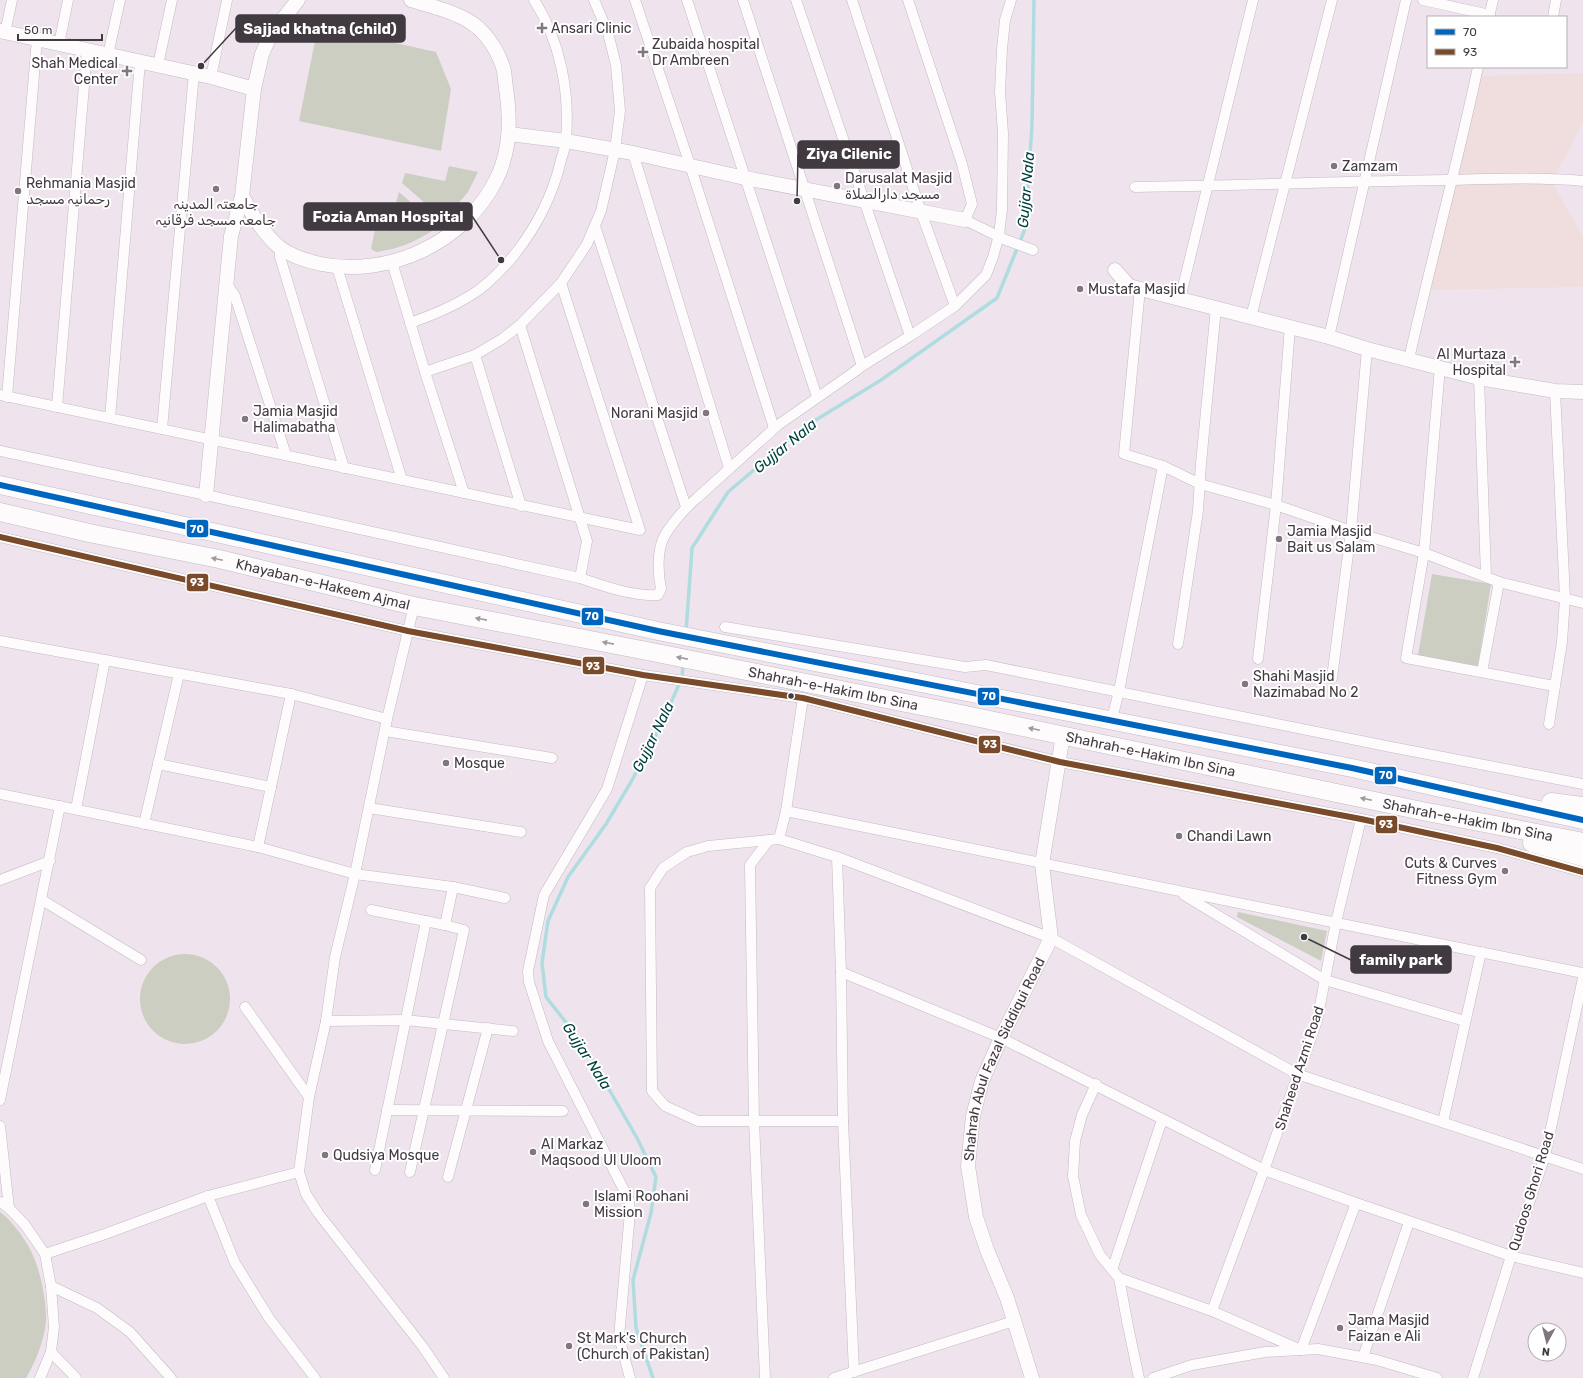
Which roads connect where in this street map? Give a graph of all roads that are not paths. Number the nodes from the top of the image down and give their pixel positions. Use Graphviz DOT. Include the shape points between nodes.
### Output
graph roads {
  1 [pos="12,0"];
  2 [pos="68,0"];
  3 [pos="120,0"];
  4 [pos="172,0"];
  5 [pos="227,0"];
  6 [pos="298,0"];
  7 [pos="410,0"];
  8 [pos="534,0"];
  9 [pos="594,0"];
  10 [pos="635,0"];
  11 [pos="687,0"];
  12 [pos="743,0"];
  13 [pos="796,0"];
  14 [pos="852,0"];
  15 [pos="908,0"];
  16 [pos="1011,0"];
  17 [pos="1254,0"];
  18 [pos="1332,0"];
  19 [pos="1406,0"];
  20 [pos="1423,0"];
  21 [pos="1493,0"];
  22 [pos="1556,0"];
  23 [pos="1489,16"];
  24 [pos="1553,16"];
  25 [pos="3,32"];
  26 [pos="38,40"];
  27 [pos="59,44"];
  28 [pos="87,50"];
  29 [pos="108,55"];
  30 [pos="140,62"];
  31 [pos="158,66"];
  32 [pos="1478,68"];
  33 [pos="194,73"];
  34 [pos="211,77"];
  35 [pos="254,89"];
  36 [pos="509,134"];
  37 [pos="566,141"];
  38 [pos="615,150"];
  39 [pos="633,153"];
  40 [pos="690,165"];
  41 [pos="745,178"];
  42 [pos="1453,180"];
  43 [pos="1364,181"];
  44 [pos="1583,181"];
  45 [pos="1286,184"];
  46 [pos="1208,186"];
  47 [pos="1134,187"];
  48 [pos="806,190"];
  49 [pos="242,196"];
  50 [pos="864,201"];
  51 [pos="921,212"];
  52 [pos="965,220"];
  53 [pos="594,226"];
  54 [pos="1002,238"];
  55 [pos="280,247"];
  56 [pos="1033,250"];
  57 [pos="392,262"];
  58 [pos="337,267"];
  59 [pos="1115,270"];
  60 [pos="560,283"];
  61 [pos="227,284"];
  62 [pos="1140,289"];
  63 [pos="1180,299"];
  64 [pos="955,306"];
  65 [pos="1216,308"];
  66 [pos="1251,317"];
  67 [pos="410,322"];
  68 [pos="520,325"];
  69 [pos="1290,327"];
  70 [pos="910,336"];
  71 [pos="1329,337"];
  72 [pos="1367,349"];
  73 [pos="475,355"];
  74 [pos="1409,359"];
  75 [pos="862,366"];
  76 [pos="1440,367"];
  77 [pos="425,372"];
  78 [pos="1480,378"];
  79 [pos="1555,391"];
  80 [pos="1583,392"];
  81 [pos="4,396"];
  82 [pos="817,397"];
  83 [pos="57,407"];
  84 [pos="110,418"];
  85 [pos="774,428"];
  86 [pos="162,429"];
  87 [pos="213,440"];
  88 [pos="0,451"];
  89 [pos="286,455"];
  90 [pos="1163,466"];
  91 [pos="344,468"];
  92 [pos="729,468"];
  93 [pos="402,480"];
  94 [pos="1200,484"];
  95 [pos="0,485"];
  96 [pos="464,493"];
  97 [pos="206,495"];
  98 [pos="1276,505"];
  99 [pos="521,506"];
  100 [pos="686,507"];
  101 [pos="0,512"];
  102 [pos="581,518"];
  103 [pos="0,520"];
  104 [pos="1351,531"];
  105 [pos="89,533"];
  106 [pos="0,537"];
  107 [pos="1424,553"];
  108 [pos="1486,576"];
  109 [pos="580,578"];
  110 [pos="1499,582"];
  111 [pos="1564,598"];
  112 [pos="1583,603"];
  113 [pos="414,606"];
  114 [pos="408,631"];
  115 [pos="725,635"];
  116 [pos="0,641"];
  117 [pos="1178,644"];
  118 [pos="1258,659"];
  119 [pos="104,660"];
  120 [pos="718,665"];
  121 [pos="1482,672"];
  122 [pos="179,674"];
  123 [pos="643,675"];
  124 [pos="1332,678"];
  125 [pos="1554,686"];
  126 [pos="1119,691"];
  127 [pos="291,694"];
  128 [pos="803,698"];
  129 [pos="387,719"];
  130 [pos="1112,719"];
  131 [pos="1549,724"];
  132 [pos="385,731"];
  133 [pos="1063,735"];
  134 [pos="552,758"];
  135 [pos="1060,762"];
  136 [pos="158,764"];
  137 [pos="1583,784"];
  138 [pos="1434,785"];
  139 [pos="271,787"];
  140 [pos="0,794"];
  141 [pos="60,806"];
  142 [pos="1583,806"];
  143 [pos="369,808"];
  144 [pos="76,810"];
  145 [pos="786,811"];
  146 [pos="1422,811"];
  147 [pos="1361,819"];
  148 [pos="1583,820"];
  149 [pos="144,824"];
  150 [pos="521,832"];
  151 [pos="774,840"];
  152 [pos="1583,842"];
  153 [pos="258,847"];
  154 [pos="837,857"];
  155 [pos="1583,857"];
  156 [pos="50,861"];
  157 [pos="1042,864"];
  158 [pos="1583,872"];
  159 [pos="355,874"];
  160 [pos="0,880"];
  161 [pos="453,887"];
  162 [pos="1178,892"];
  163 [pos="505,898"];
  164 [pos="42,900"];
  165 [pos="371,910"];
  166 [pos="426,921"];
  167 [pos="1336,922"];
  168 [pos="445,925"];
  169 [pos="1051,938"];
  170 [pos="1481,952"];
  171 [pos="141,960"];
  172 [pos="841,972"];
  173 [pos="1583,973"];
  174 [pos="1583,978"];
  175 [pos="1325,980"];
  176 [pos="245,1007"];
  177 [pos="326,1020"];
  178 [pos="406,1020"];
  179 [pos="1465,1021"];
  180 [pos="443,1024"];
  181 [pos="488,1028"];
  182 [pos="513,1031"];
  183 [pos="1001,1038"];
  184 [pos="1298,1074"];
  185 [pos="1096,1084"];
  186 [pos="309,1097"];
  187 [pos="0,1100"];
  188 [pos="387,1110"];
  189 [pos="424,1110"];
  190 [pos="466,1111"];
  191 [pos="563,1112"];
  192 [pos="1162,1120"];
  193 [pos="843,1121"];
  194 [pos="754,1122"];
  195 [pos="1443,1122"];
  196 [pos="0,1126"];
  197 [pos="1544,1156"];
  198 [pos="1583,1168"];
  199 [pos="375,1170"];
  200 [pos="1264,1170"];
  201 [pos="299,1172"];
  202 [pos="410,1172"];
  203 [pos="448,1178"];
  204 [pos="208,1196"];
  205 [pos="1356,1203"];
  206 [pos="4,1205"];
  207 [pos="1410,1222"];
  208 [pos="45,1254"];
  209 [pos="1510,1256"];
  210 [pos="1583,1273"];
  211 [pos="1116,1274"];
  212 [pos="51,1286"];
  213 [pos="1212,1311"];
  214 [pos="1014,1321"];
  215 [pos="1301,1350"];
  216 [pos="51,1352"];
  217 [pos="1362,1357"];
  218 [pos="854,1372"];
  219 [pos="1170,1375"];
  220 [pos="41,1377"];
  221 [pos="76,1378"];
  222 [pos="171,1378"];
  223 [pos="315,1378"];
  224 [pos="444,1378"];
  225 [pos="630,1378"];
  226 [pos="765,1378"];
  227 [pos="834,1378"];
  228 [pos="1032,1378"];
  229 [pos="1139,1378"];
  230 [pos="1153,1378"];
  231 [pos="1437,1378"];
  232 [pos="1473,1378"];
  1 -- 25 [label="street"];
  2 -- 27 [label="street"];
  3 -- 29 [label="street"];
  4 -- 31 [label="street"];
  5 -- 34 [label="street"];
  6 -- 35 [label="street" via="271,34 262,54"];
  7 -- 36 [label="street" via="468,20 489,38 503,68 508,100"];
  8 -- 37 [label="street" via="544,16 560,60 568,104"];
  9 -- 38 [label="street" via="608,33 616,65 620,111"];
  10 -- 40 [label="street"];
  11 -- 41 [label="street"];
  12 -- 48 [label="street"];
  13 -- 50 [label="street"];
  14 -- 51 [label="street"];
  15 -- 52 [label="street" via="962,164 972,204"];
  16 -- 54 [label="street" via="1005,20 1000,92 1003,141"];
  17 -- 46 [label="street"];
  18 -- 45 [label="street"];
  19 -- 43 [label="street"];
  20 -- 23 [label="street"];
  21 -- 23 [label="street"];
  22 -- 24 [label="street"];
  25 -- 26 [label="street"];
  26 -- 27 [label="street"];
  26 -- 81 [label="street"];
  27 -- 28 [label="street"];
  28 -- 29 [label="street"];
  28 -- 83 [label="street"];
  29 -- 30 [label="street"];
  30 -- 31 [label="street"];
  30 -- 84 [label="street"];
  31 -- 33 [label="street"];
  32 -- 42 [label="street"];
  33 -- 34 [label="street"];
  33 -- 86 [label="street"];
  34 -- 35 [label="street"];
  35 -- 49 [label="street"];
  36 -- 37 [label="street"];
  36 -- 57 [label="street" via="505,156 496,179 483,202 464,223 419,253"];
  37 -- 38 [label="street"];
  37 -- 67 [label="street" via="557,177 542,214 526,241 501,270 470,297 435,314"];
  38 -- 39 [label="street"];
  38 -- 53 [label="street" via="601,211"];
  39 -- 40 [label="street"];
  39 -- 92 [label="street"];
  40 -- 41 [label="street"];
  40 -- 85 [label="street"];
  41 -- 48 [label="street"];
  41 -- 82 [label="street"];
  42 -- 43 [label="street"];
  42 -- 44 [label="street" via="1549,178"];
  42 -- 74 [label="street"];
  43 -- 45 [label="street"];
  43 -- 71 [label="street"];
  45 -- 46 [label="street"];
  45 -- 66 [label="street"];
  46 -- 47 [label="street"];
  46 -- 63 [label="street"];
  48 -- 50 [label="street"];
  48 -- 75 [label="street"];
  49 -- 55 [label="street" via="258,224"];
  49 -- 61 [label="street" via="231,236"];
  50 -- 51 [label="street"];
  50 -- 70 [label="street"];
  51 -- 52 [label="street"];
  51 -- 64 [label="street"];
  52 -- 54 [label="street"];
  53 -- 60 [label="street" via="587,244"];
  53 -- 100 [label="street"];
  54 -- 56 [label="street"];
  54 -- 64 [label="street" via="986,274"];
  55 -- 58 [label="street" via="303,260"];
  55 -- 91 [label="street" via="280,257"];
  57 -- 58 [label="street" via="364,267"];
  57 -- 67 [label="street"];
  58 -- 93 [label="street"];
  59 -- 62 [label="street" via="1129,286"];
  60 -- 68 [label="street"];
  60 -- 102 [label="street" via="640,530"];
  61 -- 87 [label="street"];
  61 -- 89 [label="street" via="235,296"];
  62 -- 63 [label="street"];
  62 -- 90 [label="street" via="1124,454"];
  63 -- 65 [label="street"];
  64 -- 70 [label="street"];
  65 -- 66 [label="street"];
  65 -- 94 [label="street"];
  66 -- 69 [label="street"];
  67 -- 77 [label="street"];
  68 -- 73 [label="street"];
  68 -- 102 [label="street"];
  69 -- 71 [label="street"];
  69 -- 98 [label="street"];
  70 -- 75 [label="street"];
  71 -- 72 [label="street"];
  72 -- 74 [label="street"];
  72 -- 104 [label="street"];
  73 -- 77 [label="street"];
  73 -- 99 [label="street"];
  74 -- 76 [label="street"];
  75 -- 82 [label="street"];
  76 -- 78 [label="street"];
  76 -- 107 [label="street"];
  77 -- 96 [label="street"];
  78 -- 79 [label="street"];
  78 -- 108 [label="street"];
  79 -- 80 [label="street"];
  79 -- 111 [label="street"];
  81 -- 83 [label="street"];
  82 -- 85 [label="street"];
  83 -- 84 [label="street"];
  84 -- 86 [label="street"];
  85 -- 92 [label="street"];
  86 -- 87 [label="street"];
  87 -- 89 [label="street"];
  87 -- 97 [label="street"];
  88 -- 97 [label="street"];
  89 -- 91 [label="street"];
  90 -- 94 [label="street"];
  90 -- 126 [label="street"];
  91 -- 93 [label="street"];
  92 -- 100 [label="street"];
  93 -- 96 [label="street"];
  94 -- 98 [label="street"];
  94 -- 117 [label="street"];
  95 -- 115 [label="highway, Khayaban-e-Hakeem Ajmal" via="658,631"];
  96 -- 99 [label="street"];
  97 -- 109 [label="street"];
  98 -- 104 [label="street"];
  98 -- 118 [label="street"];
  99 -- 102 [label="street"];
  100 -- 109 [label="street" via="664,539 660,557 661,589 658,595 630,592"];
  101 -- 105 [label="highway, Khayaban-e-Hakeem Ajmal"];
  102 -- 109 [label="street" via="587,541"];
  103 -- 105 [label="street" via="65,533"];
  104 -- 107 [label="street"];
  104 -- 124 [label="street"];
  113 -- 105 [label="highway, Khayaban-e-Hakeem Ajmal, one-way" via="219,559"];
  106 -- 114 [label="street"];
  107 -- 108 [label="street"];
  107 -- 121 [label="street" via="1406,658"];
  108 -- 110 [label="street"];
  110 -- 111 [label="street"];
  110 -- 121 [label="street"];
  111 -- 112 [label="street"];
  111 -- 125 [label="street" via="1562,642"];
  113 -- 114 [label="street"];
  120 -- 113 [label="highway, Khayaban-e-Hakeem Ajmal, one-way"];
  114 -- 123 [label="street"];
  114 -- 129 [label="street"];
  115 -- 126 [label="street" via="965,667 986,665"];
  115 -- 130 [label="highway, Shahrah-e-Hakim Ibn Sina"];
  116 -- 119 [label="street"];
  119 -- 122 [label="street"];
  119 -- 144 [label="street"];
  133 -- 120 [label="highway, Shahrah-e-Hakim Ibn Sina, one-way"];
  121 -- 125 [label="street"];
  122 -- 127 [label="street"];
  122 -- 136 [label="street"];
  123 -- 128 [label="street"];
  123 -- 225 [label="street" via="607,789 544,895 528,971 529,982 548,1041 629,1200 619,1337"];
  125 -- 131 [label="street"];
  126 -- 130 [label="street"];
  126 -- 137 [label="street"];
  127 -- 129 [label="street"];
  127 -- 139 [label="street"];
  128 -- 135 [label="street"];
  128 -- 145 [label="street"];
  129 -- 132 [label="street"];
  130 -- 138 [label="highway, Shahrah-e-Hakim Ibn Sina"];
  132 -- 134 [label="street"];
  132 -- 143 [label="street"];
  133 -- 135 [label="street"];
  146 -- 133 [label="highway, Shahrah-e-Hakim Ibn Sina, one-way"];
  135 -- 147 [label="street"];
  135 -- 157 [label="street"];
  136 -- 139 [label="street"];
  136 -- 149 [label="street"];
  138 -- 142 [label="highway"];
  138 -- 148 [label="highway, Shahrah-e-Hakim Ibn Sina"];
  139 -- 153 [label="street"];
  140 -- 141 [label="street"];
  141 -- 144 [label="street"];
  141 -- 156 [label="street"];
  143 -- 150 [label="street"];
  143 -- 159 [label="street"];
  144 -- 149 [label="street"];
  145 -- 151 [label="street"];
  145 -- 157 [label="street"];
  146 -- 152 [label="highway, Shahrah-e-Hakim Ibn Sina"];
  146 -- 155 [label="highway"];
  147 -- 158 [label="street" via="1497,848"];
  147 -- 167 [label="street, Shaheed Azmi Road"];
  149 -- 153 [label="street"];
  151 -- 154 [label="street"];
  151 -- 194 [label="street" via="750,865"];
  151 -- 194 [label="street" via="708,846 687,852 664,868 650,888 652,1091 665,1106 698,1120"];
  153 -- 159 [label="street"];
  154 -- 169 [label="street"];
  154 -- 172 [label="street"];
  156 -- 160 [label="street"];
  156 -- 164 [label="street"];
  157 -- 162 [label="street"];
  157 -- 169 [label="street"];
  159 -- 161 [label="street"];
  159 -- 177 [label="street" via="335,957"];
  161 -- 163 [label="street"];
  161 -- 168 [label="street"];
  162 -- 167 [label="street"];
  162 -- 175 [label="street"];
  164 -- 171 [label="street"];
  164 -- 187 [label="street"];
  165 -- 166 [label="street"];
  166 -- 168 [label="street"];
  166 -- 178 [label="street"];
  167 -- 170 [label="street"];
  167 -- 175 [label="street, Shaheed Azmi Road"];
  168 -- 180 [label="street" via="464,930"];
  169 -- 183 [label="street, Shahrah Abul Fazal Siddiqui Road"];
  169 -- 184 [label="street"];
  170 -- 173 [label="street"];
  170 -- 179 [label="street"];
  172 -- 183 [label="street"];
  172 -- 193 [label="street"];
  174 -- 197 [label="street, Qudoos Ghori Road"];
  175 -- 179 [label="street"];
  175 -- 184 [label="street, Shaheed Azmi Road" via="1317,1021"];
  176 -- 186 [label="street"];
  177 -- 178 [label="street"];
  177 -- 186 [label="street"];
  178 -- 180 [label="street"];
  178 -- 188 [label="street"];
  179 -- 195 [label="street"];
  180 -- 181 [label="street"];
  180 -- 189 [label="street"];
  181 -- 182 [label="street"];
  181 -- 190 [label="street"];
  183 -- 185 [label="street"];
  183 -- 214 [label="street, Shahrah Abul Fazal Siddiqui Road" via="982,1081 973,1116 968,1166 976,1217"];
  184 -- 195 [label="street"];
  184 -- 200 [label="street, Shaheed Azmi Road"];
  185 -- 192 [label="street"];
  185 -- 211 [label="street" via="1082,1115 1075,1142 1073,1176 1081,1215 1100,1255"];
  186 -- 201 [label="street"];
  188 -- 189 [label="street"];
  188 -- 199 [label="street"];
  189 -- 190 [label="street"];
  189 -- 202 [label="street"];
  190 -- 191 [label="street"];
  190 -- 203 [label="street"];
  192 -- 200 [label="street"];
  192 -- 211 [label="street"];
  193 -- 194 [label="street"];
  193 -- 218 [label="street"];
  194 -- 226 [label="street"];
  195 -- 197 [label="street"];
  196 -- 206 [label="street"];
  197 -- 198 [label="street"];
  197 -- 209 [label="street, Qudoos Ghori Road"];
  200 -- 205 [label="street"];
  200 -- 213 [label="street, Shaheed Azmi Road"];
  201 -- 204 [label="street"];
  201 -- 224 [label="street" via="306,1194 318,1213 423,1347"];
  204 -- 208 [label="street"];
  204 -- 223 [label="street" via="236,1263 269,1318"];
  205 -- 207 [label="street"];
  205 -- 215 [label="street"];
  206 -- 208 [label="street" via="25,1225"];
  207 -- 209 [label="street"];
  207 -- 217 [label="street"];
  208 -- 212 [label="street"];
  209 -- 210 [label="street"];
  209 -- 232 [label="street, Qudoos Ghori Road"];
  211 -- 213 [label="street"];
  211 -- 229 [label="street"];
  212 -- 216 [label="street" via="54,1327"];
  212 -- 222 [label="street" via="97,1308 130,1332"];
  213 -- 215 [label="street"];
  214 -- 218 [label="street"];
  214 -- 228 [label="street, Shahrah Abul Fazal Siddiqui Road"];
  215 -- 217 [label="street" via="1318,1349"];
  215 -- 219 [label="street" via="1265,1352 1192,1365"];
  216 -- 220 [label="street"];
  216 -- 221 [label="street"];
  217 -- 231 [label="street"];
  218 -- 227 [label="street"];
  219 -- 230 [label="street"];
}
